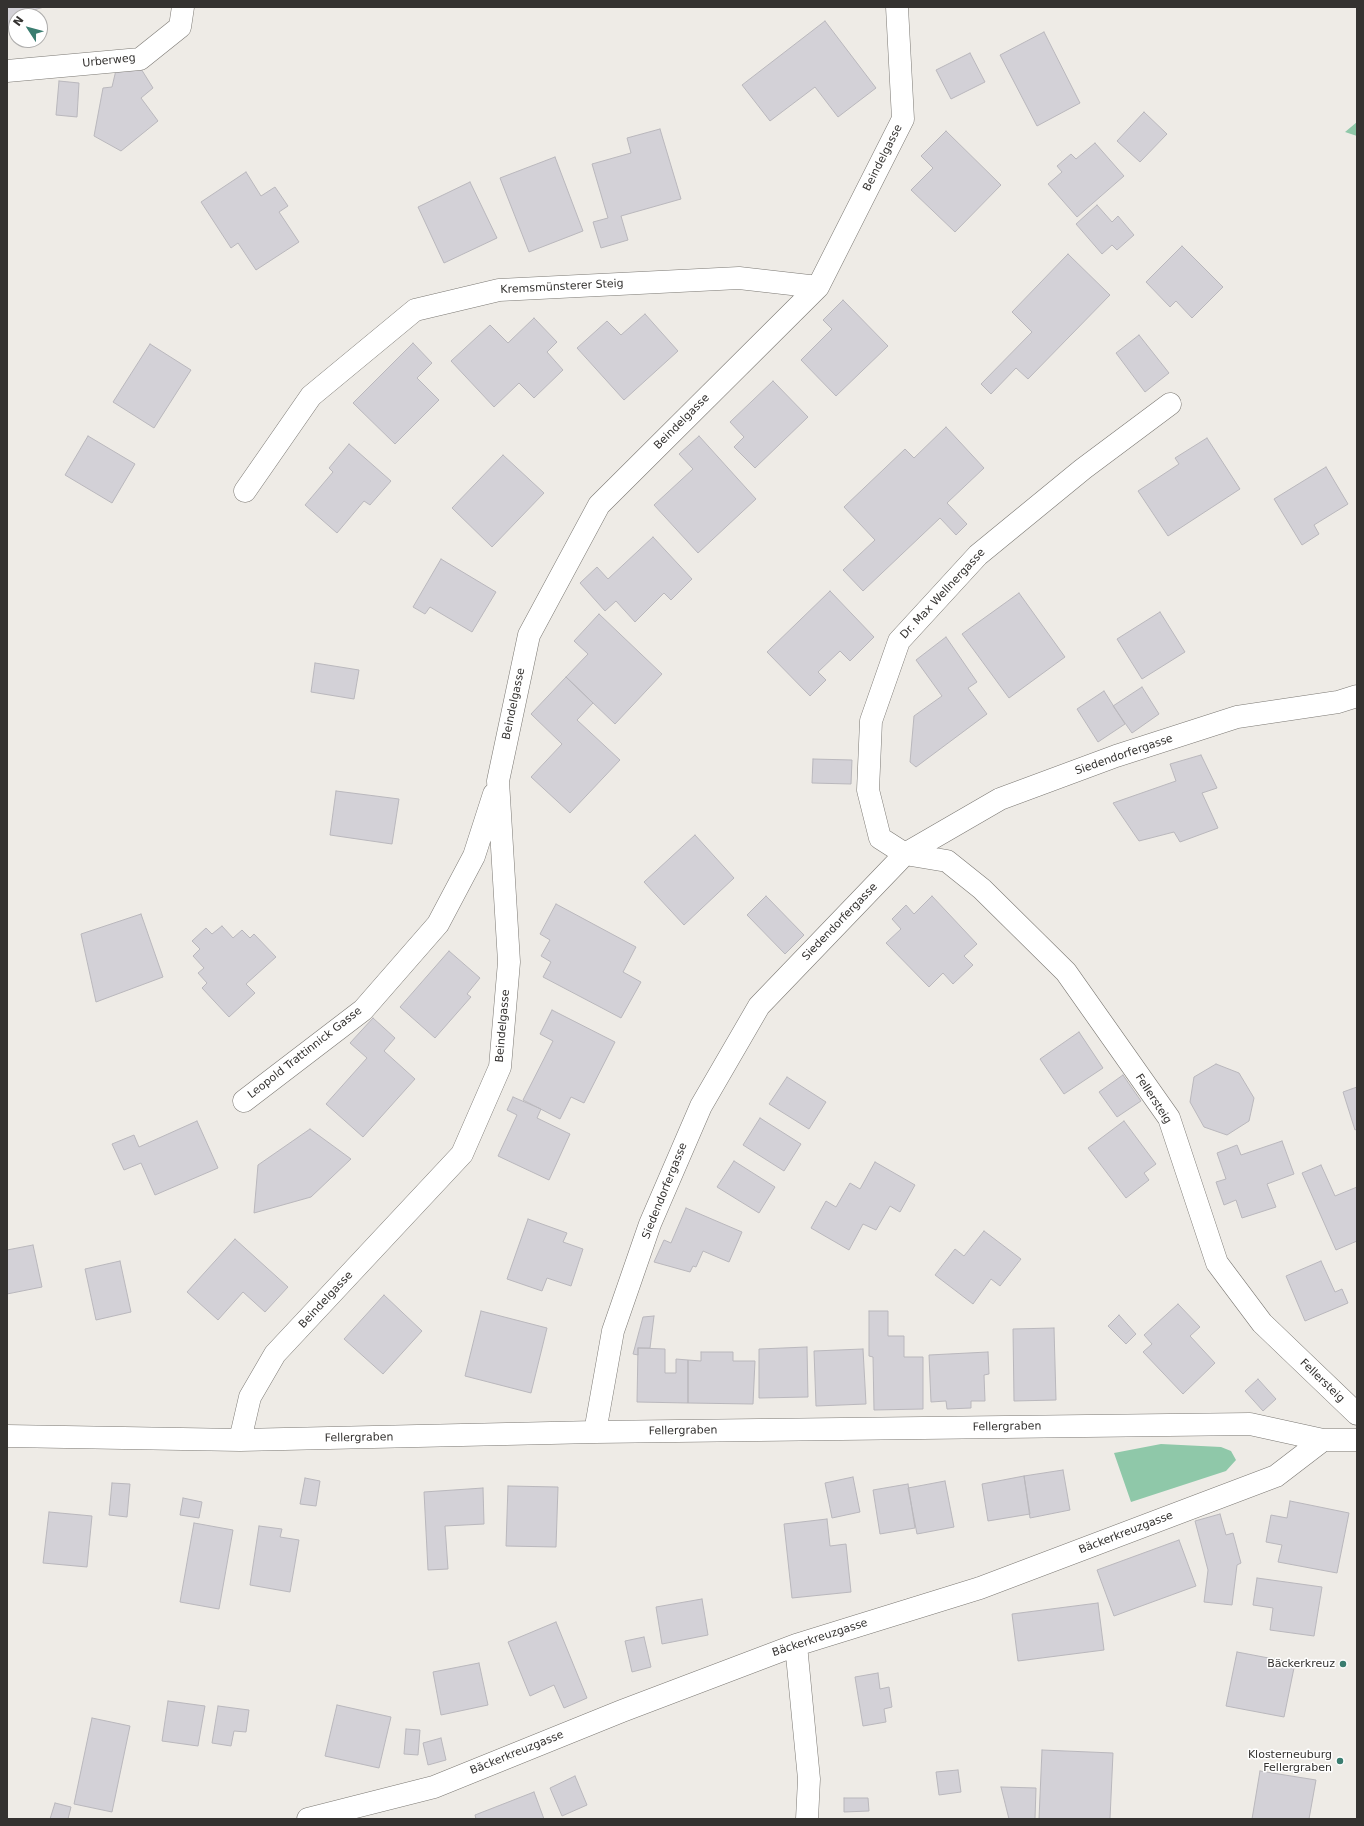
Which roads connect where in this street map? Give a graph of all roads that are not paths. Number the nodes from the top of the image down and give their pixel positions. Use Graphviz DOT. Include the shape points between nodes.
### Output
graph roads {
  1 [pos="184,7"];
  2 [pos="897,7"];
  3 [pos="7,71"];
  4 [pos="818,287"];
  5 [pos="1170,404"];
  6 [pos="245,491"];
  7 [pos="1357,696"];
  8 [pos="498,781"];
  9 [pos="905,854"];
  10 [pos="244,1101"];
  11 [pos="1357,1414"];
  12 [pos="595,1432"];
  13 [pos="7,1436"];
  14 [pos="240,1440"];
  15 [pos="1323,1440"];
  16 [pos="1357,1440"];
  17 [pos="796,1645"];
  18 [pos="308,1819"];
  19 [pos="807,1819"];
  1 -- 3 [label="street, Urberweg" via="180,27 140,59"];
  2 -- 4 [label="street, Beindelgasse" via="903,119"];
  4 -- 6 [label="street, Kremsmünsterer Steig" via="739,278 499,290 415,310 311,396"];
  4 -- 8 [label="street, Beindelgasse" via="598,505 529,635"];
  5 -- 9 [label="street, Dr. Max Wellnergasse" via="1083,469 978,555 899,641 871,721 868,790 880,838"];
  7 -- 9 [label="street, Siedendorfergasse" via="1338,702 1237,717 1116,756 1000,799"];
  8 -- 10 [label="street, Leopold Trattinnick Gasse" via="474,856 438,924 362,1010"];
  8 -- 14 [label="street, Beindelgasse" via="509,962 500,1067 462,1154 275,1354 250,1397"];
  9 -- 11 [label="street, Fellersteig" via="947,861 982,889 1066,972 1169,1118 1217,1263 1262,1323"];
  9 -- 12 [label="street, Siedendorfergasse" via="759,1006 701,1106 650,1224 613,1331"];
  12 -- 14 [label="street, Fellergraben"];
  12 -- 15 [label="street, Fellergraben" via="1250,1424"];
  13 -- 14 [label="street, Fellergraben"];
  15 -- 16 [label="street, Fellergraben"];
  15 -- 17 [label="street, Bäckerkreuzgasse" via="1276,1476 980,1588"];
  17 -- 18 [label="street, Bäckerkreuzgasse" via="622,1711 434,1787"];
  17 -- 19 [label="street" via="809,1779"];
}
